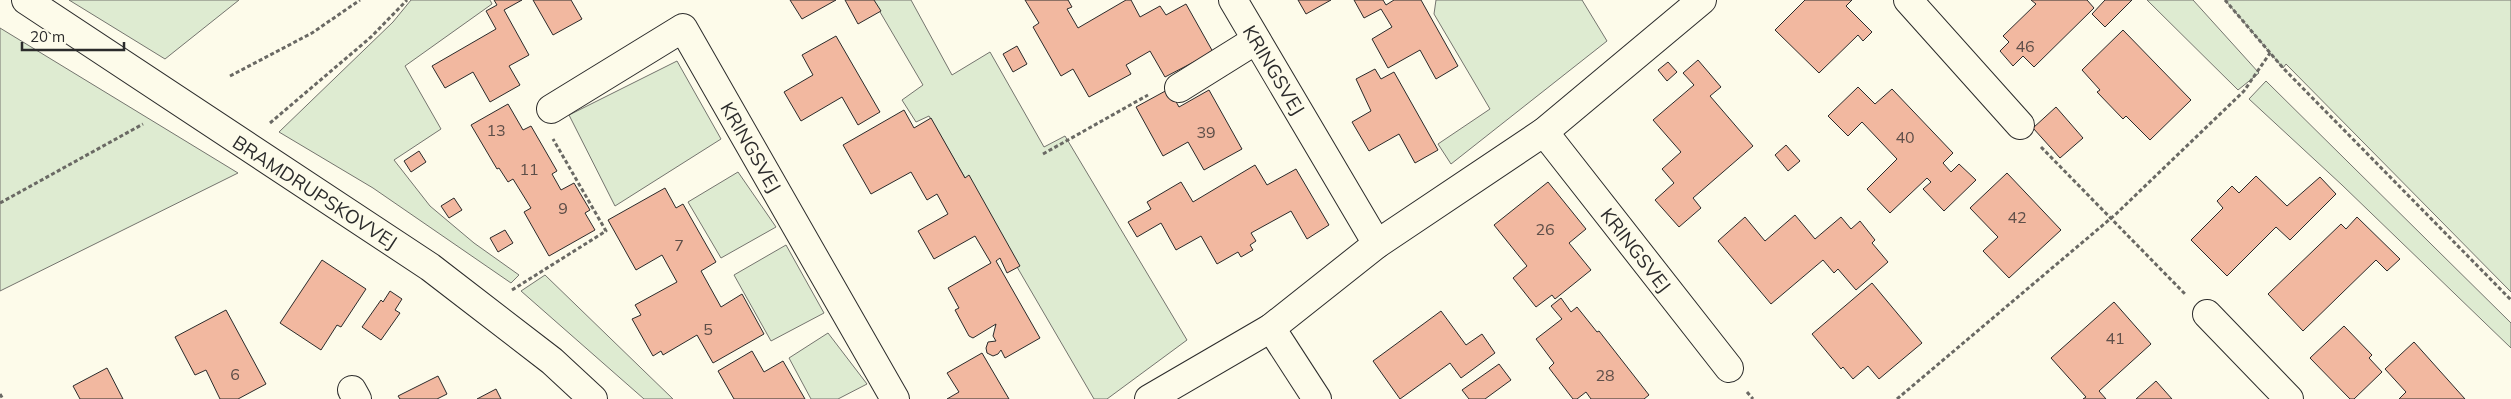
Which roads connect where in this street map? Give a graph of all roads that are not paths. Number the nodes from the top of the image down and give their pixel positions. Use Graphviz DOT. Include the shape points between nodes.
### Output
graph roads {
  1 [pos="26,0"];
  2 [pos="1233,0"];
  3 [pos="1702,0"];
  4 [pos="1908,0"];
  5 [pos="1256,40"];
  6 [pos="1179,88"];
  7 [pos="551,109"];
  8 [pos="2020,125"];
  9 [pos="1544,132"];
  10 [pos="1377,244"];
  11 [pos="2207,314"];
  12 [pos="1271,328"];
  13 [pos="1729,368"];
  14 [pos="593,399"];
  15 [pos="895,399"];
  16 [pos="1149,399"];
  17 [pos="1318,399"];
  18 [pos="2288,399"];
  1 -- 14 [label="street, BRAMDRUPSKOVVEJ" via="430,267 552,361"];
  2 -- 5 [label="street, KRINGSVEJ"];
  3 -- 9 [label="street"];
  4 -- 8 [label="street"];
  5 -- 6 [label="street"];
  5 -- 10 [label="street, KRINGSVEJ"];
  7 -- 15 [label="street, KRINGSVEJ" via="683,28"];
  9 -- 10 [label="street"];
  9 -- 13 [label="street, KRINGSVEJ"];
  10 -- 12 [label="street"];
  11 -- 18 [label="street"];
  12 -- 16 [label="street"];
  12 -- 17 [label="street"];
}
